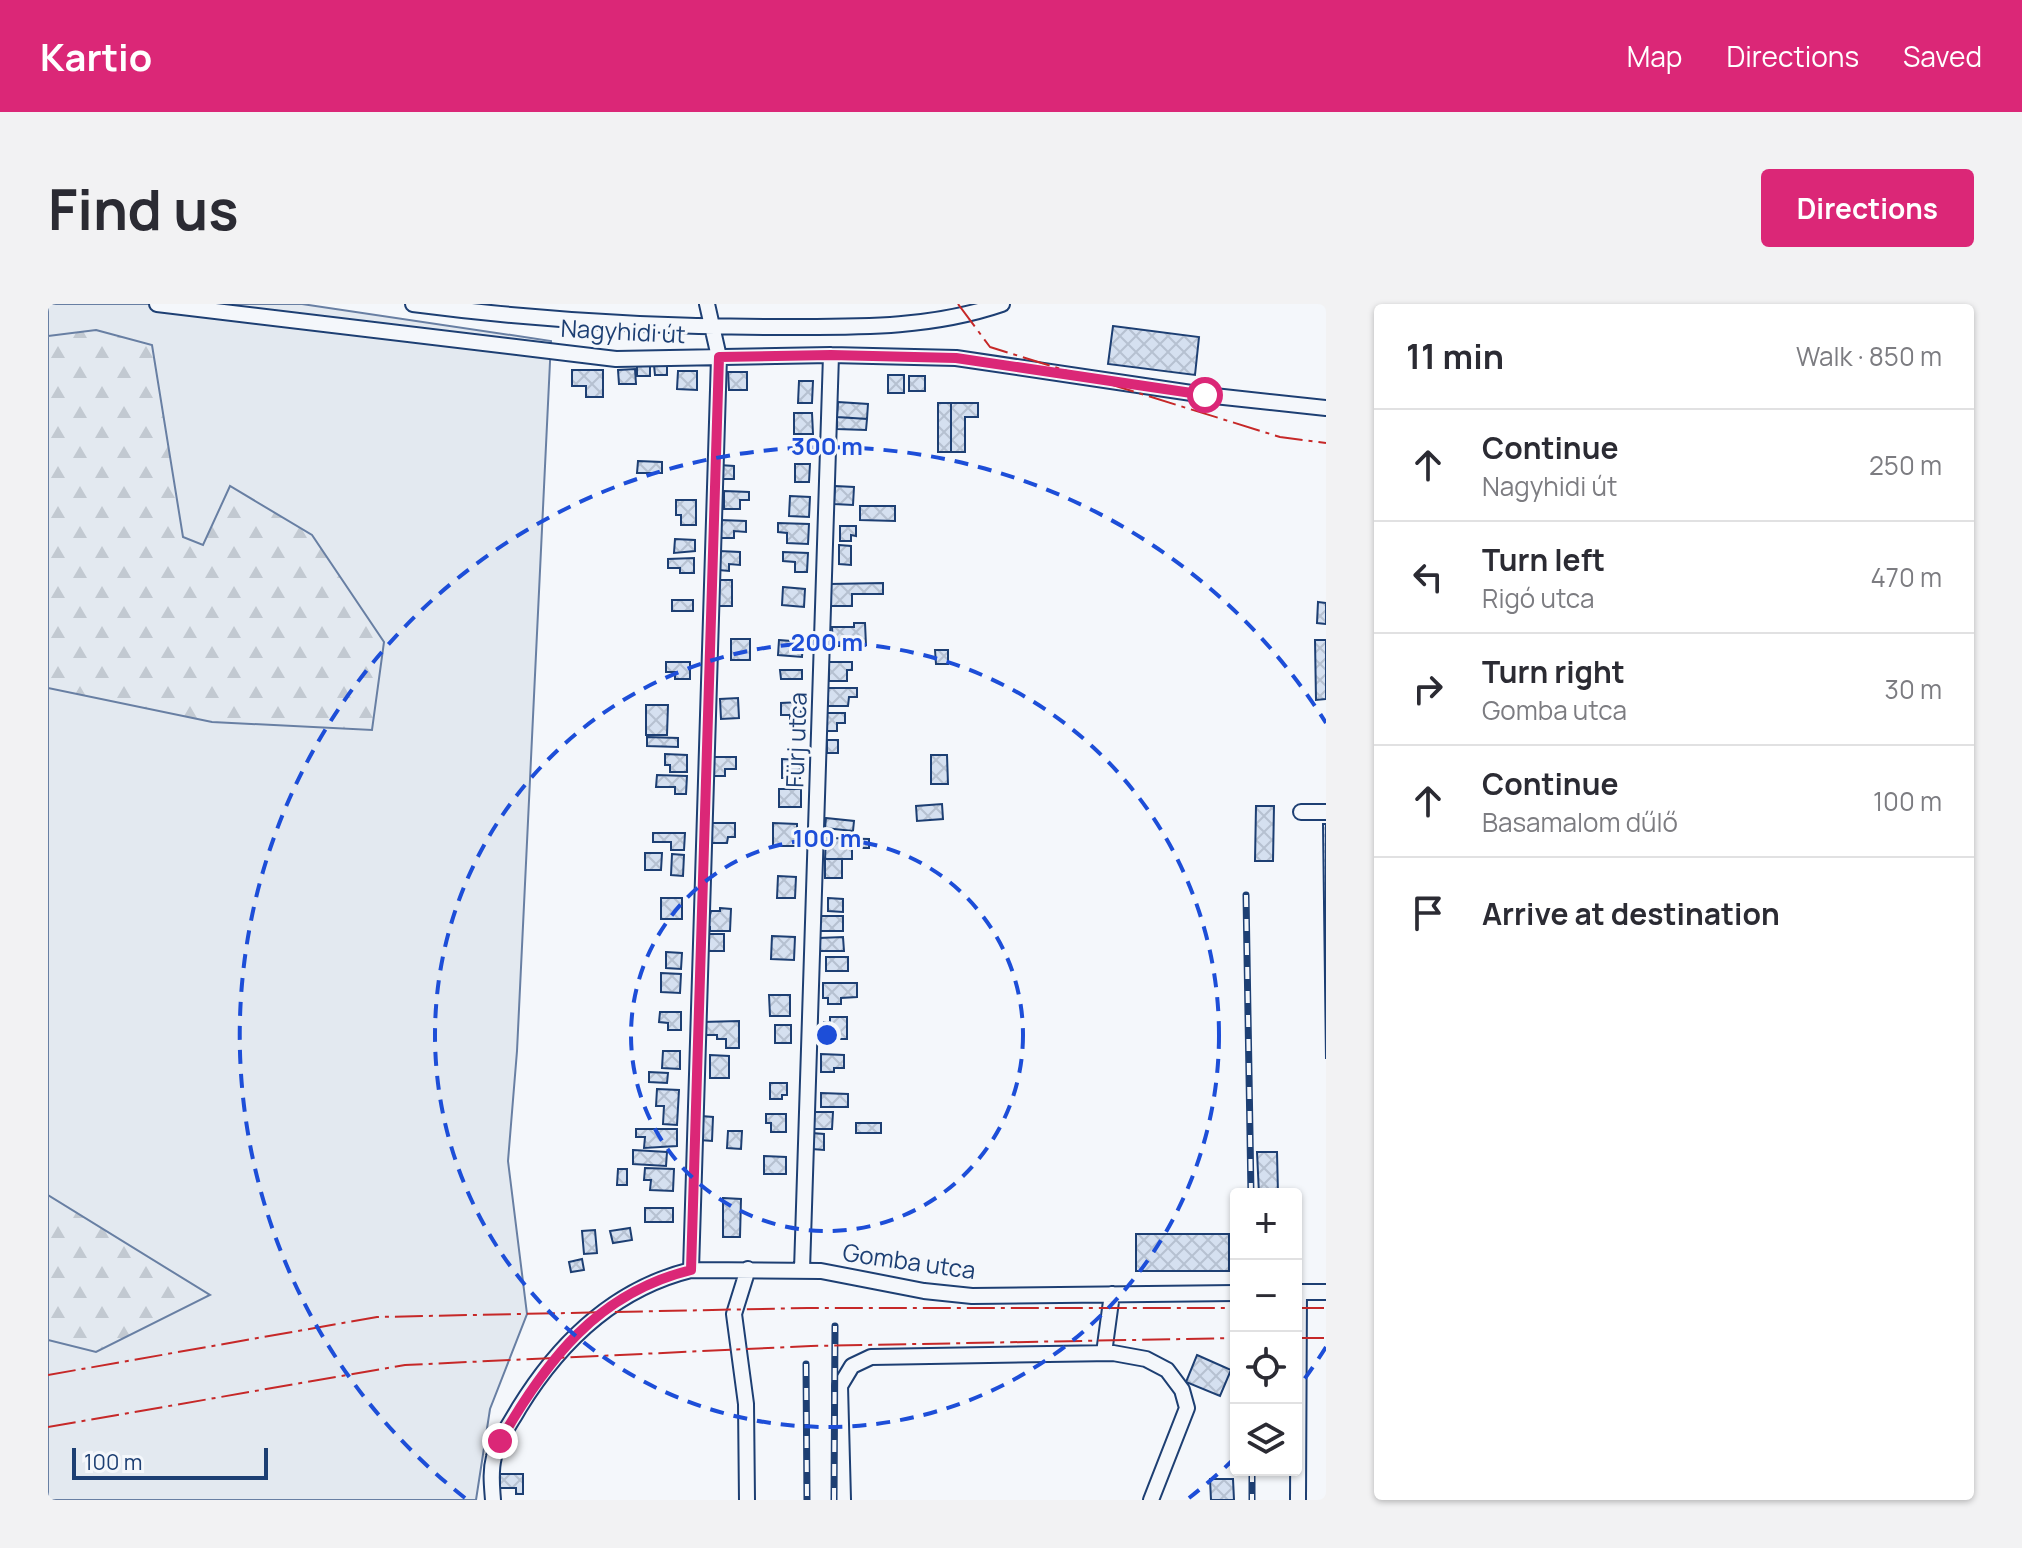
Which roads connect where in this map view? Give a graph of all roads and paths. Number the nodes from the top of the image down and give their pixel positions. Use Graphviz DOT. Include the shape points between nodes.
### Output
graph roads {
  1 [pos="157,304"];
  2 [pos="413,304"];
  3 [pos="707,304"];
  4 [pos="1002,304"];
  5 [pos="979,308"];
  6 [pos="712,327"];
  7 [pos="831,355"];
  8 [pos="719,357"];
  9 [pos="1326,408"];
  10 [pos="1301,812"];
  11 [pos="1326,812"];
  12 [pos="748,1269"];
  13 [pos="691,1270"];
  14 [pos="802,1270"];
  15 [pos="1302,1292"];
  16 [pos="1326,1292"];
  17 [pos="1230,1293"];
  18 [pos="1112,1294"];
  19 [pos="1297,1332"];
  20 [pos="1104,1353"];
  21 [pos="493,1500"];
  22 [pos="747,1500"];
  23 [pos="843,1500"];
  24 [pos="1151,1500"];
  25 [pos="1298,1500"];
  1 -- 8 [label="street, Nagyhidi út" via="616,359"];
  2 -- 6 [label="street" via="528,317"];
  3 -- 6 [label="street"];
  4 -- 5 [label="street"];
  5 -- 6 [label="street" via="903,326"];
  6 -- 8 [label="street"];
  7 -- 8 [label="street, Nagyhidi út"];
  7 -- 9 [label="street, Nagyhidi út" via="956,358"];
  7 -- 14 [label="street, Fürj utca"];
  8 -- 13 [label="street"];
  10 -- 11 [label="street"];
  12 -- 13 [label="street, Gomba utca"];
  12 -- 14 [label="street, Gomba utca"];
  12 -- 22 [label="street" via="734,1314 746,1404"];
  13 -- 21 [label="street, Gomba utca" via="656,1281 587,1323 536,1380 494,1456"];
  14 -- 18 [label="street, Gomba utca" via="951,1294"];
  15 -- 16 [label="street"];
  17 -- 18 [label="street, Gomba utca"];
  18 -- 20 [label="street"];
  19 -- 25 [label="street"];
  20 -- 23 [label="street" via="871,1357 852,1366 840,1386"];
  20 -- 24 [label="street" via="1146,1359 1167,1370 1182,1390 1187,1408"];
}
